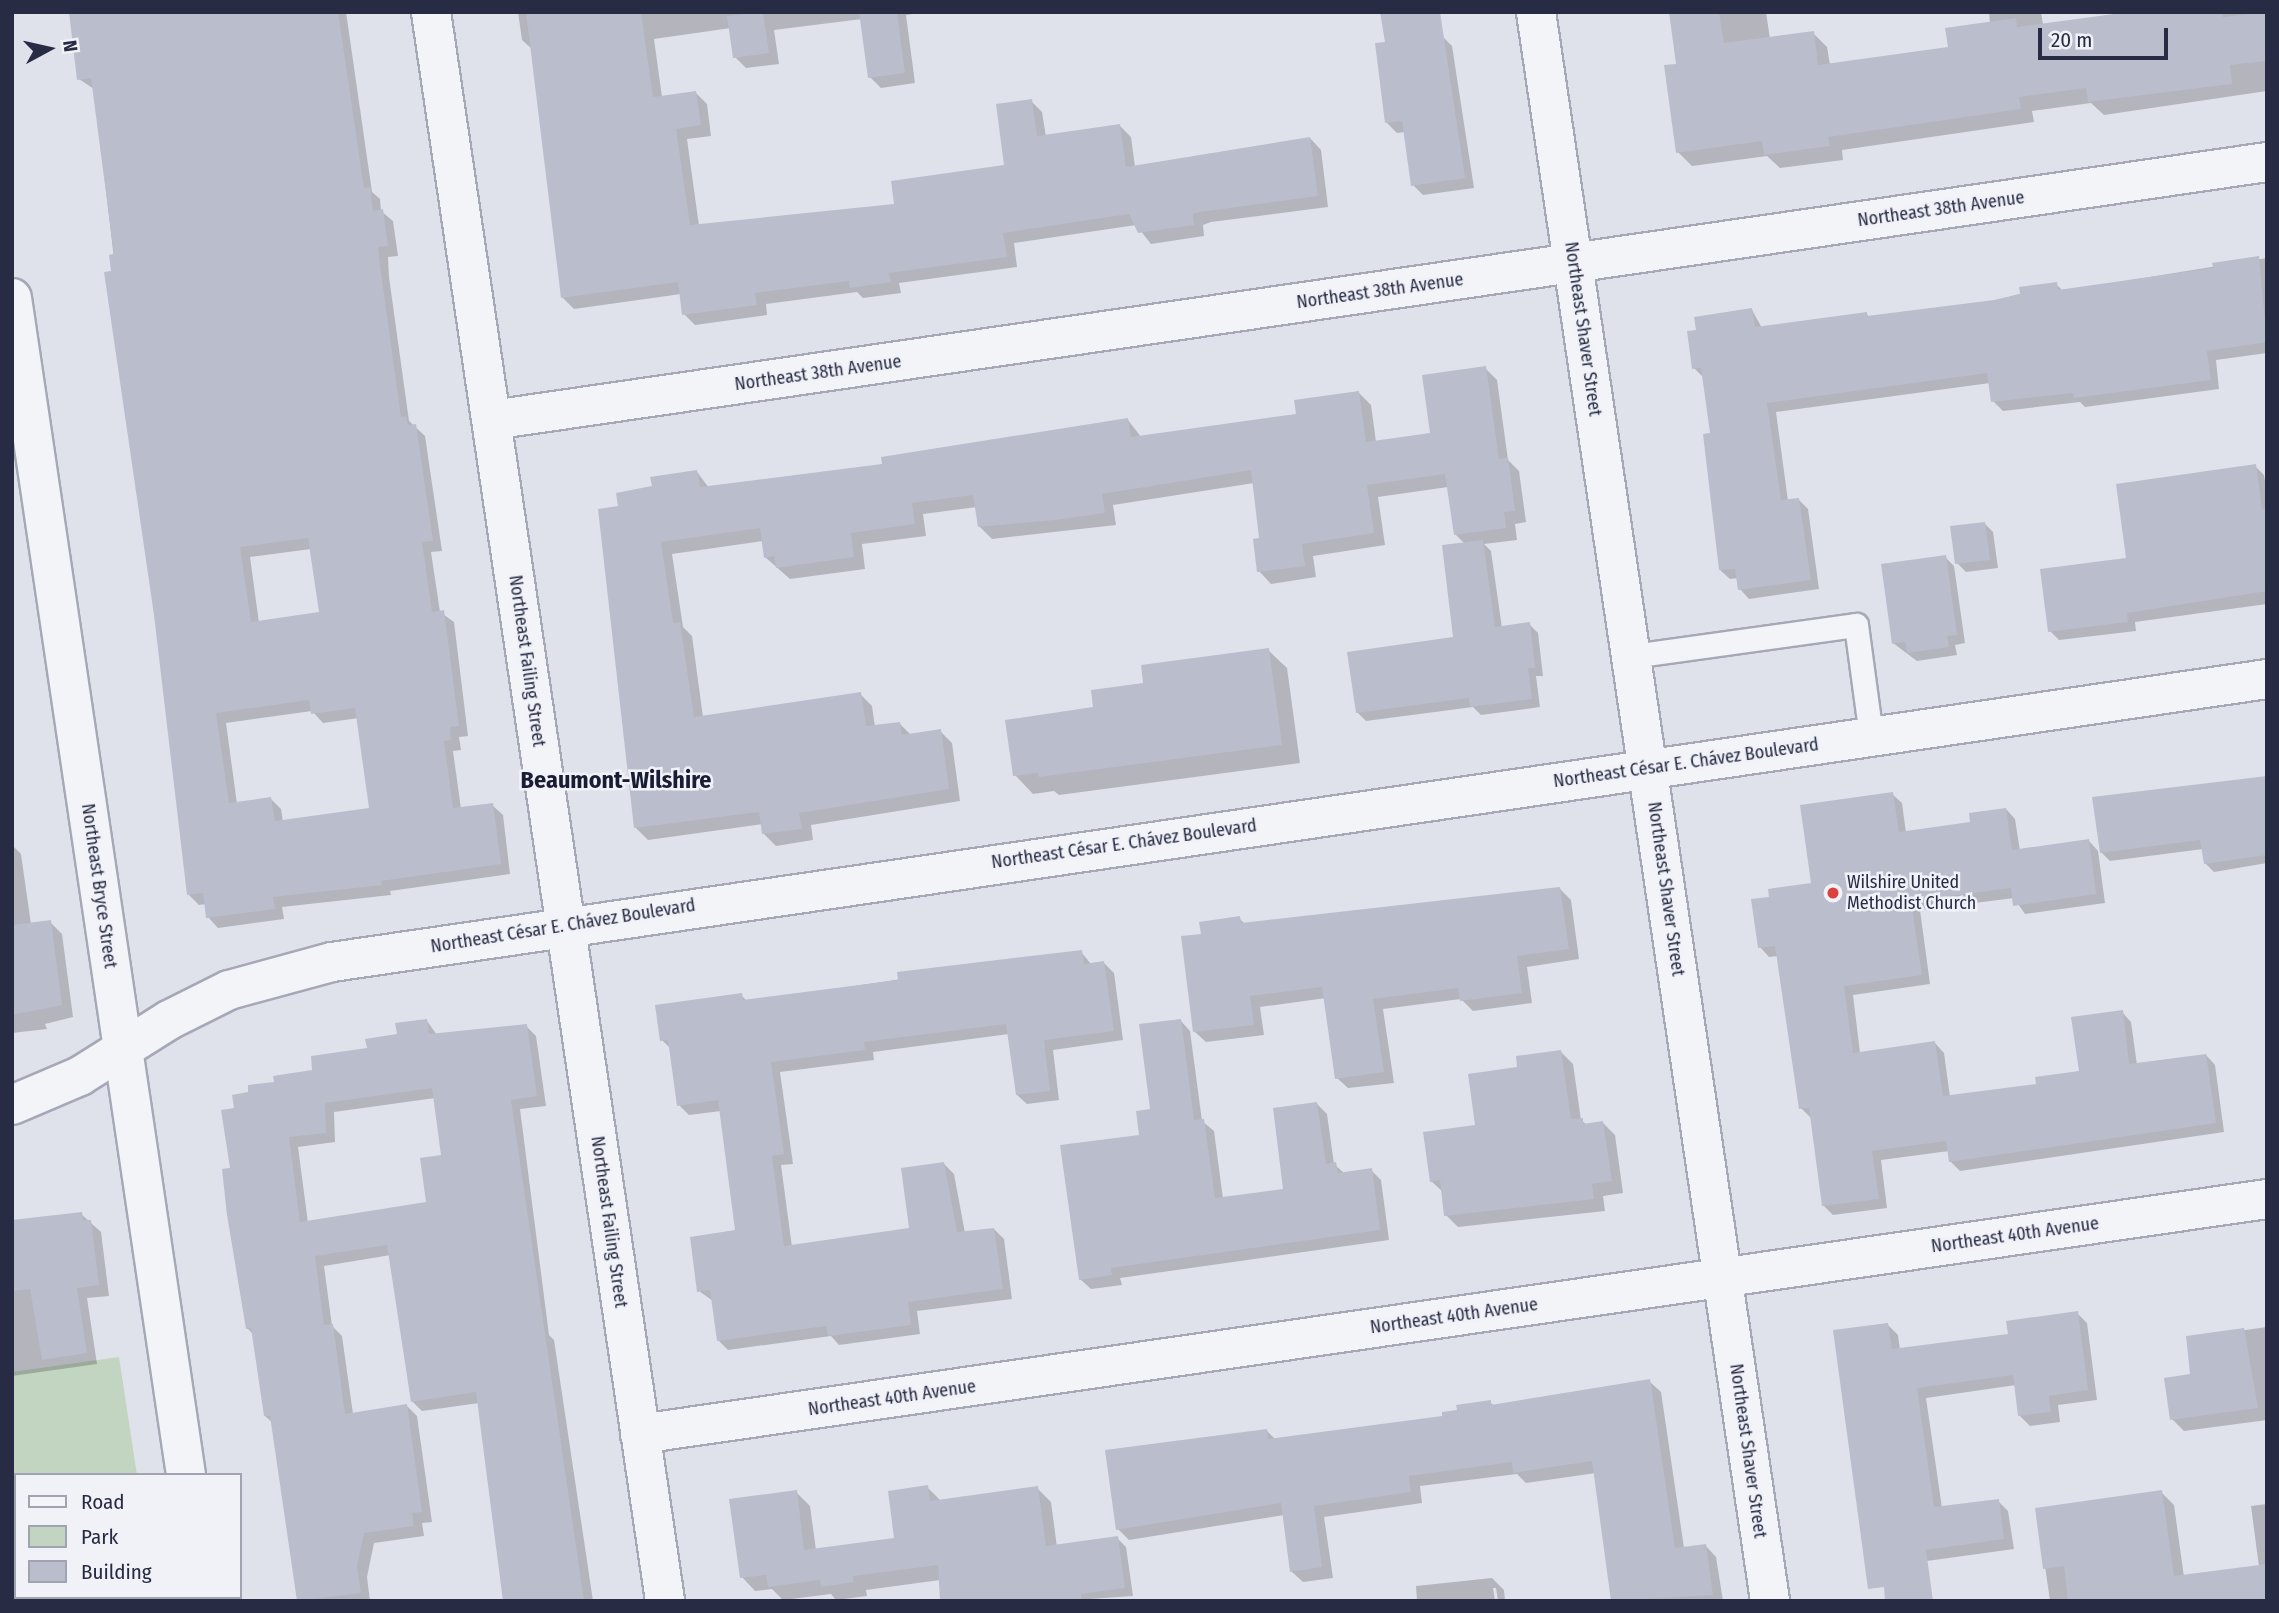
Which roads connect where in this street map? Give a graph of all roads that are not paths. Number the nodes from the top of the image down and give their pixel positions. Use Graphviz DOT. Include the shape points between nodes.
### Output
graph roads {
  1 [pos="431,12"];
  2 [pos="1536,12"];
  3 [pos="2267,162"];
  4 [pos="1574,263"];
  5 [pos="12,298"];
  6 [pos="492,420"];
  7 [pos="1632,656"];
  8 [pos="2267,679"];
  9 [pos="1871,736"];
  10 [pos="1648,768"];
  11 [pos="566,925"];
  12 [pos="123,1049"];
  13 [pos="12,1105"];
  14 [pos="2267,1199"];
  15 [pos="1723,1278"];
  16 [pos="640,1434"];
  17 [pos="186,1473"];
  18 [pos="665,1601"];
  19 [pos="1770,1601"];
  1 -- 6 [label="street, Northeast Failing Street"];
  2 -- 4 [label="street, Northeast Shaver Street"];
  3 -- 4 [label="street, Northeast 38th Avenue"];
  4 -- 6 [label="street, Northeast 38th Avenue"];
  4 -- 7 [label="street, Northeast Shaver Street"];
  5 -- 12 [label="street, Northeast Bryce Street"];
  6 -- 11 [label="street, Northeast Failing Street"];
  7 -- 9 [label="lane" via="1856,625"];
  7 -- 10 [label="street, Northeast Shaver Street"];
  8 -- 9 [label="street, Northeast César E. Chávez Boulevard"];
  9 -- 10 [label="street, Northeast César E. Chávez Boulevard"];
  10 -- 11 [label="street, Northeast César E. Chávez Boulevard"];
  10 -- 15 [label="street, Northeast Shaver Street"];
  11 -- 12 [label="street, Northeast César E. Chávez Boulevard" via="286,972 229,990"];
  11 -- 16 [label="street, Northeast Failing Street"];
  12 -- 13 [label="street, Northeast César E. Chávez Boulevard" via="80,1076"];
  12 -- 17 [label="street, Northeast Bryce Street"];
  14 -- 15 [label="street, Northeast 40th Avenue"];
  15 -- 16 [label="street, Northeast 40th Avenue"];
  15 -- 19 [label="street, Northeast Shaver Street"];
  16 -- 18 [label="street, Northeast Failing Street"];
}
